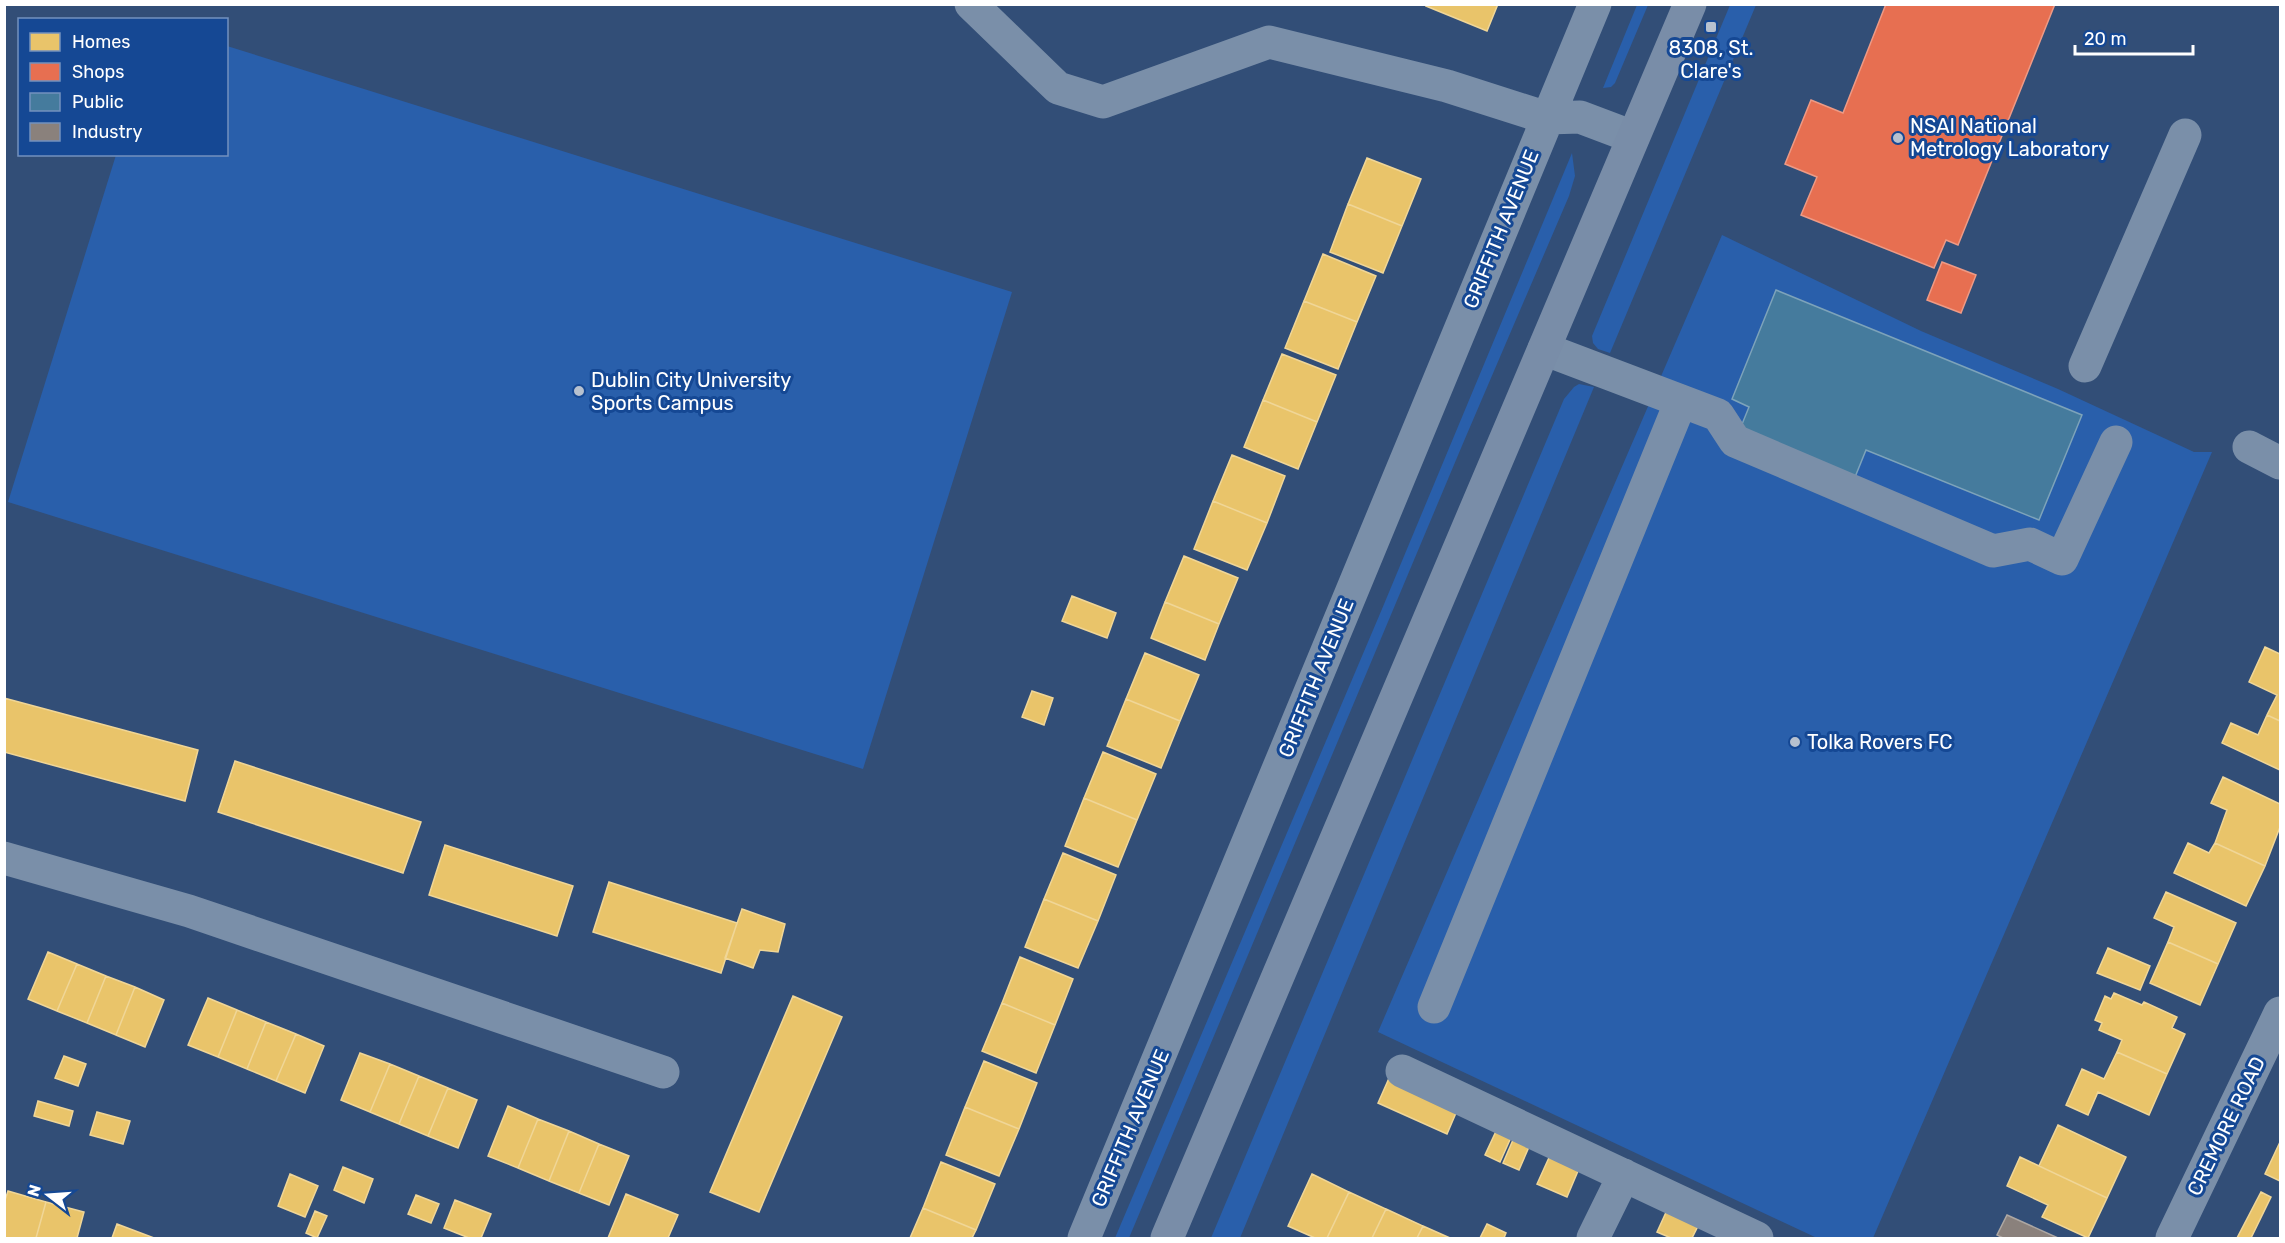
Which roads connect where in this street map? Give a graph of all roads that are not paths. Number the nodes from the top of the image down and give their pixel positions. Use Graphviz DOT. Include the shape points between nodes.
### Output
graph roads {
  1 [pos="972,4"];
  2 [pos="1595,4"];
  3 [pos="1690,4"];
  4 [pos="1547,118"];
  5 [pos="2185,135"];
  6 [pos="1633,137"];
  7 [pos="1544,349"];
  8 [pos="2085,366"];
  9 [pos="1681,401"];
  10 [pos="2116,442"];
  11 [pos="2249,447"];
  12 [pos="2280,463"];
  13 [pos="4,858"];
  14 [pos="1434,1007"];
  15 [pos="2280,1013"];
  16 [pos="1402,1071"];
  17 [pos="663,1072"];
  18 [pos="1624,1175"];
  19 [pos="1084,1239"];
  20 [pos="1167,1239"];
  21 [pos="1593,1239"];
  22 [pos="1757,1239"];
  23 [pos="2172,1239"];
  1 -- 4 [label="street" via="1058,88 1103,102 1269,42 1447,86"];
  2 -- 4 [label="street, GRIFFITH AVENUE"];
  3 -- 6 [label="main road"];
  4 -- 6 [label="street" via="1580,117"];
  4 -- 19 [label="street, GRIFFITH AVENUE"];
  5 -- 8 [label="street"];
  6 -- 7 [label="main road"];
  7 -- 9 [label="street"];
  7 -- 20 [label="main road"];
  9 -- 10 [label="street" via="1718,415 1735,441 1993,551 2030,544 2062,559"];
  9 -- 14 [label="street"];
  11 -- 12 [label="street"];
  13 -- 17 [label="street" via="189,911"];
  15 -- 23 [label="street, CREMORE ROAD"];
  16 -- 18 [label="street"];
  18 -- 21 [label="street"];
  18 -- 22 [label="street"];
}
